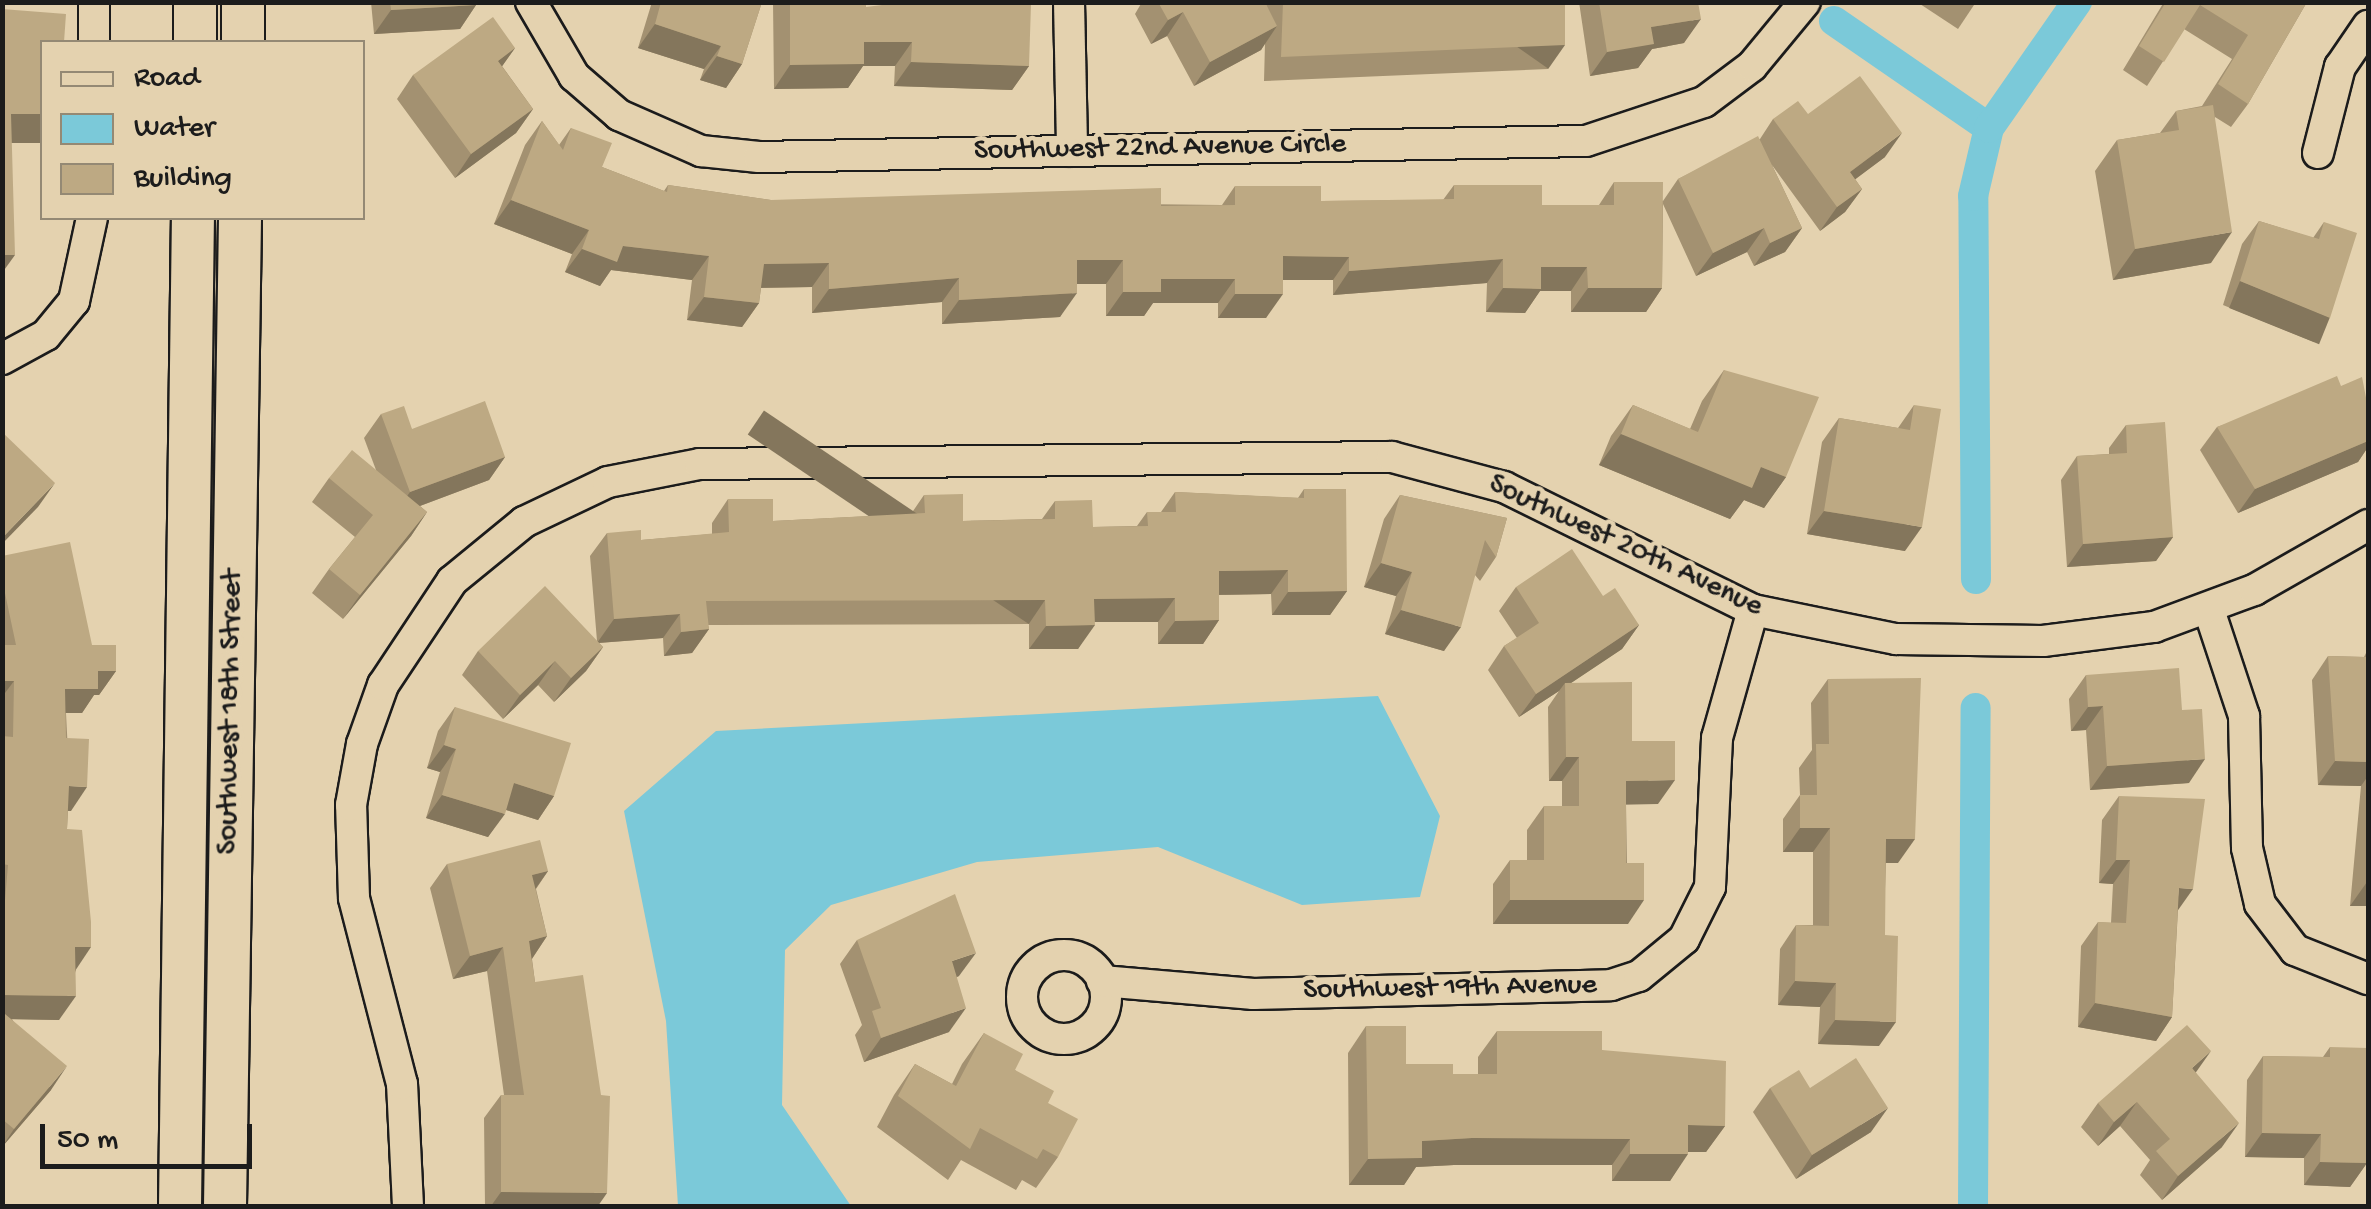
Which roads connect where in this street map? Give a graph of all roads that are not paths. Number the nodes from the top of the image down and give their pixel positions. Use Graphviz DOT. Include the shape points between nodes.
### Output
graph roads {
  1 [pos="94,2"];
  2 [pos="195,2"];
  3 [pos="244,2"];
  4 [pos="531,2"];
  5 [pos="1069,2"];
  6 [pos="1805,2"];
  7 [pos="2368,26"];
  8 [pos="94,40"];
  9 [pos="195,40"];
  10 [pos="243,40"];
  11 [pos="1072,151"];
  12 [pos="2318,153"];
  13 [pos="92,220"];
  14 [pos="193,220"];
  15 [pos="240,220"];
  16 [pos="2,358"];
  17 [pos="2368,525"];
  18 [pos="1753,610"];
  19 [pos="2209,610"];
  20 [pos="2368,978"];
  21 [pos="1102,981"];
  22 [pos="180,1206"];
  23 [pos="224,1206"];
  24 [pos="408,1206"];
  1 -- 8 [label="street"];
  2 -- 9 [label="main road"];
  3 -- 10 [label="main road"];
  4 -- 11 [label="street, Southwest 22nd Avenue Circle" via="556,52 596,97 644,131 701,151"];
  5 -- 11 [label="street"];
  6 -- 11 [label="street, Southwest 22nd Avenue Circle" via="1731,84 1618,136"];
  7 -- 12 [label="street" via="2340,67"];
  13 -- 16 [label="street" via="74,301 46,335"];
  14 -- 22 [label="main road, Southwest 18th Street"];
  15 -- 23 [label="main road, Southwest 18th Street"];
  17 -- 19 [label="street, Southwest 20th Avenue"];
  18 -- 19 [label="street, Southwest 20th Avenue" via="1896,639 2043,641"];
  18 -- 21 [label="street, Southwest 19th Avenue" via="1717,738 1710,887 1684,940 1611,985 1253,994"];
  18 -- 24 [label="street, Southwest 20th Avenue" via="1504,487 1392,457 700,464 608,482 498,540 413,630 372,714 350,836 358,914 402,1084"];
  19 -- 20 [label="street" via="2244,716 2249,862 2260,904 2295,950"];
}
